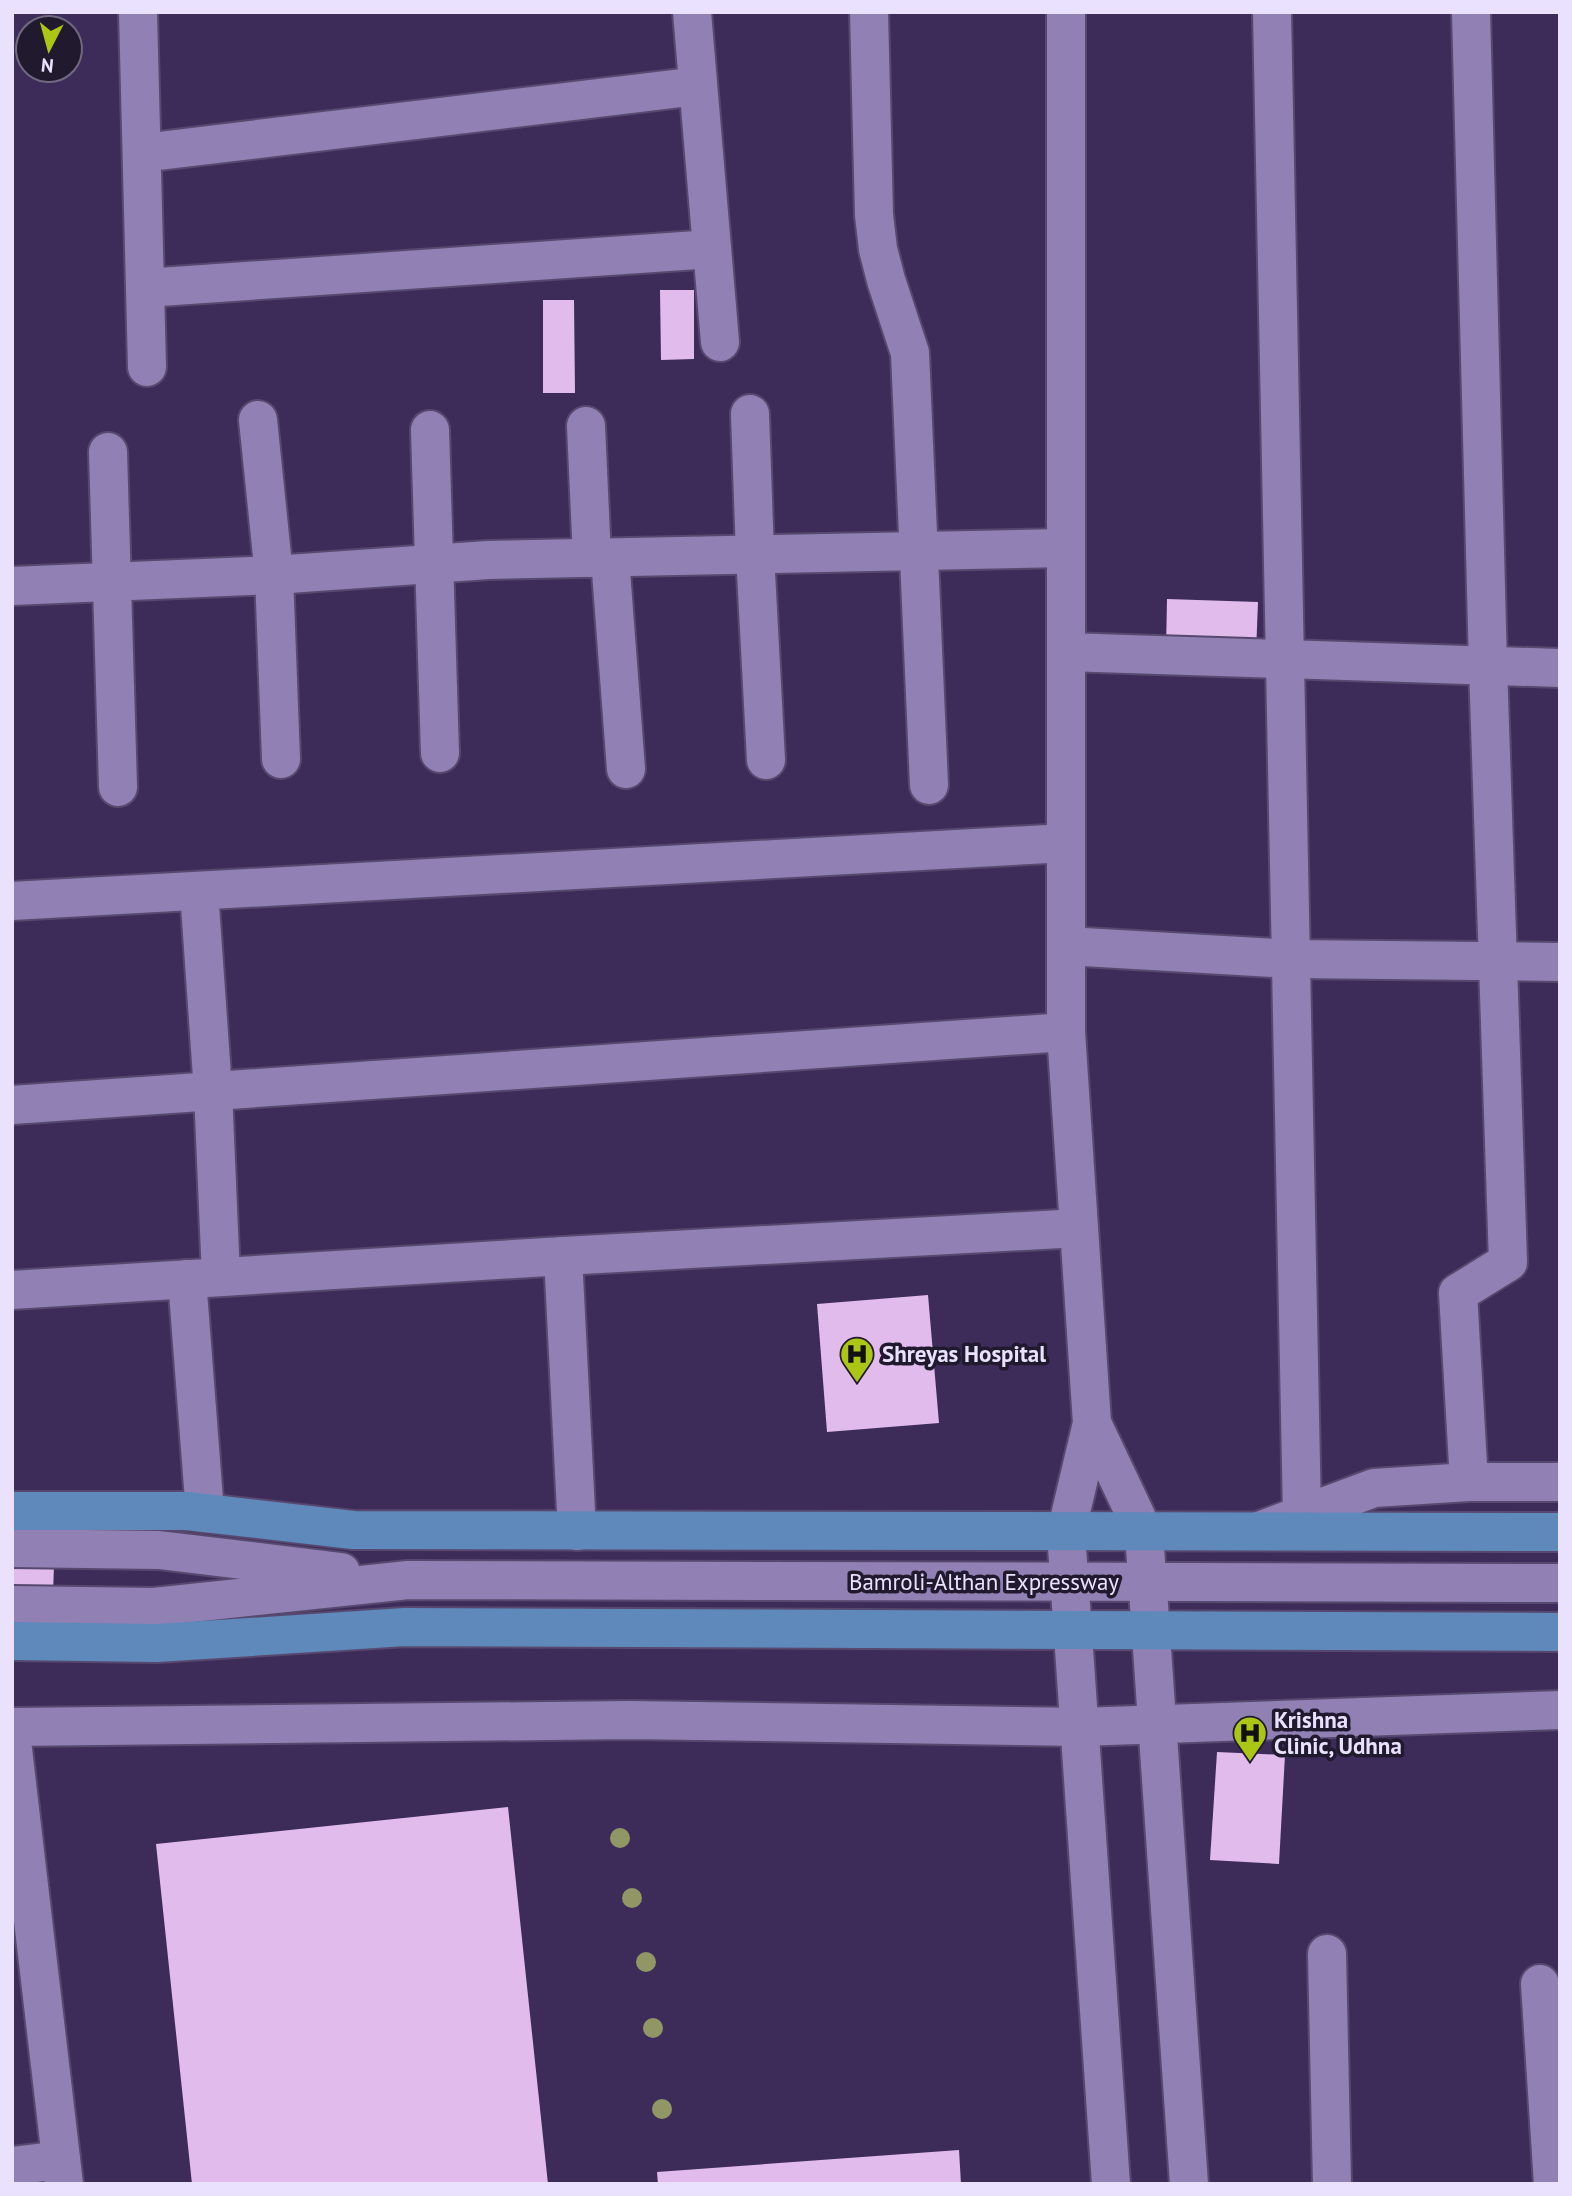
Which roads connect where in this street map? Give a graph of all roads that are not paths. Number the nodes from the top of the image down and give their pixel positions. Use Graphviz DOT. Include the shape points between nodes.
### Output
graph roads {
  1 [pos="138,12"];
  2 [pos="692,12"];
  3 [pos="869,12"];
  4 [pos="1066,12"];
  5 [pos="1272,12"];
  6 [pos="1471,12"];
  7 [pos="698,86"];
  8 [pos="142,153"];
  9 [pos="712,249"];
  10 [pos="145,288"];
  11 [pos="720,342"];
  12 [pos="147,367"];
  13 [pos="750,414"];
  14 [pos="258,420"];
  15 [pos="586,426"];
  16 [pos="430,430"];
  17 [pos="108,452"];
  18 [pos="1065,548"];
  19 [pos="919,552"];
  20 [pos="755,554"];
  21 [pos="601,558"];
  22 [pos="434,564"];
  23 [pos="274,575"];
  24 [pos="111,582"];
  25 [pos="12,586"];
  26 [pos="1066,652"];
  27 [pos="1287,660"];
  28 [pos="1488,666"];
  29 [pos="1560,668"];
  30 [pos="440,753"];
  31 [pos="281,759"];
  32 [pos="766,760"];
  33 [pos="626,769"];
  34 [pos="929,785"];
  35 [pos="118,787"];
  36 [pos="1066,843"];
  37 [pos="199,891"];
  38 [pos="12,901"];
  39 [pos="1066,946"];
  40 [pos="1292,959"];
  41 [pos="1499,961"];
  42 [pos="1560,962"];
  43 [pos="1066,1032"];
  44 [pos="213,1091"];
  45 [pos="12,1105"];
  46 [pos="1079,1228"];
  47 [pos="564,1256"];
  48 [pos="204,1278"];
  49 [pos="12,1290"];
  50 [pos="1092,1423"];
  51 [pos="1469,1482"];
  52 [pos="1560,1482"];
  53 [pos="12,1511"];
  54 [pos="205,1513"];
  55 [pos="1302,1515"];
  56 [pos="577,1531"];
  57 [pos="1253,1532"];
  58 [pos="1560,1532"];
  59 [pos="1066,1533"];
  60 [pos="1144,1533"];
  61 [pos="12,1548"];
  62 [pos="408,1580"];
  63 [pos="1069,1583"];
  64 [pos="1147,1583"];
  65 [pos="1560,1583"];
  66 [pos="12,1605"];
  67 [pos="1073,1631"];
  68 [pos="1150,1632"];
  69 [pos="1560,1632"];
  70 [pos="12,1641"];
  71 [pos="1560,1710"];
  72 [pos="1157,1726"];
  73 [pos="12,1727"];
  74 [pos="1080,1727"];
  75 [pos="12,1741"];
  76 [pos="16,1797"];
  77 [pos="1327,1954"];
  78 [pos="26,1977"];
  79 [pos="1540,1984"];
  80 [pos="12,2166"];
  81 [pos="63,2172"];
  82 [pos="1111,2184"];
  83 [pos="1189,2184"];
  84 [pos="1332,2184"];
  85 [pos="1553,2184"];
  1 -- 8 [label="street"];
  2 -- 7 [label="street"];
  3 -- 19 [label="street" via="874,215 886,280 910,353"];
  4 -- 18 [label="street"];
  5 -- 27 [label="street"];
  6 -- 28 [label="street"];
  7 -- 8 [label="street"];
  7 -- 9 [label="street"];
  8 -- 10 [label="street"];
  9 -- 10 [label="street"];
  9 -- 11 [label="street"];
  10 -- 12 [label="street"];
  13 -- 20 [label="street"];
  14 -- 23 [label="street"];
  15 -- 21 [label="street"];
  16 -- 22 [label="street"];
  17 -- 24 [label="street"];
  18 -- 19 [label="street"];
  18 -- 26 [label="street"];
  19 -- 20 [label="street"];
  19 -- 34 [label="street"];
  20 -- 21 [label="street"];
  20 -- 32 [label="street"];
  21 -- 22 [label="street"];
  21 -- 33 [label="street"];
  22 -- 23 [label="street"];
  22 -- 30 [label="street"];
  23 -- 24 [label="street"];
  23 -- 31 [label="street"];
  24 -- 25 [label="street"];
  24 -- 35 [label="street"];
  26 -- 27 [label="street"];
  26 -- 36 [label="street"];
  27 -- 28 [label="street"];
  27 -- 40 [label="street"];
  28 -- 29 [label="street"];
  28 -- 41 [label="street"];
  36 -- 37 [label="street"];
  36 -- 39 [label="street"];
  37 -- 38 [label="street"];
  37 -- 44 [label="street"];
  39 -- 40 [label="street"];
  39 -- 43 [label="street"];
  40 -- 41 [label="street"];
  40 -- 55 [label="street"];
  41 -- 42 [label="street"];
  41 -- 51 [label="street" via="1508,1262 1458,1293"];
  43 -- 44 [label="street"];
  43 -- 46 [label="street"];
  44 -- 45 [label="street"];
  44 -- 48 [label="street"];
  46 -- 47 [label="street"];
  46 -- 50 [label="street"];
  47 -- 48 [label="street"];
  47 -- 56 [label="street"];
  48 -- 49 [label="street"];
  48 -- 54 [label="street"];
  50 -- 59 [label="street"];
  50 -- 60 [label="street"];
  51 -- 52 [label="street"];
  51 -- 55 [label="street" via="1374,1488"];
  53 -- 54 [label="main road"];
  54 -- 56 [label="main road" via="353,1530"];
  55 -- 57 [label="street"];
  56 -- 59 [label="main road"];
  57 -- 58 [label="main road"];
  57 -- 60 [label="main road"];
  59 -- 60 [label="main road"];
  59 -- 63 [label="street"];
  60 -- 64 [label="street"];
  61 -- 62 [label="street" via="159,1550"];
  62 -- 63 [label="street, Bamroli-Althan Expressway"];
  62 -- 66 [label="street" via="154,1606"];
  63 -- 64 [label="street, Bamroli-Althan Expressway"];
  63 -- 67 [label="street"];
  64 -- 65 [label="street, Bamroli-Althan Expressway"];
  64 -- 68 [label="street"];
  67 -- 68 [label="main road"];
  67 -- 70 [label="main road" via="405,1628 156,1643"];
  67 -- 74 [label="street"];
  68 -- 69 [label="main road"];
  68 -- 72 [label="street"];
  71 -- 72 [label="street"];
  72 -- 74 [label="street"];
  72 -- 83 [label="street"];
  73 -- 74 [label="street" via="630,1720"];
  74 -- 82 [label="street"];
  75 -- 76 [label="street"];
  76 -- 78 [label="street"];
  77 -- 84 [label="street"];
  78 -- 81 [label="street"];
  79 -- 85 [label="street"];
  80 -- 81 [label="street"];
}
